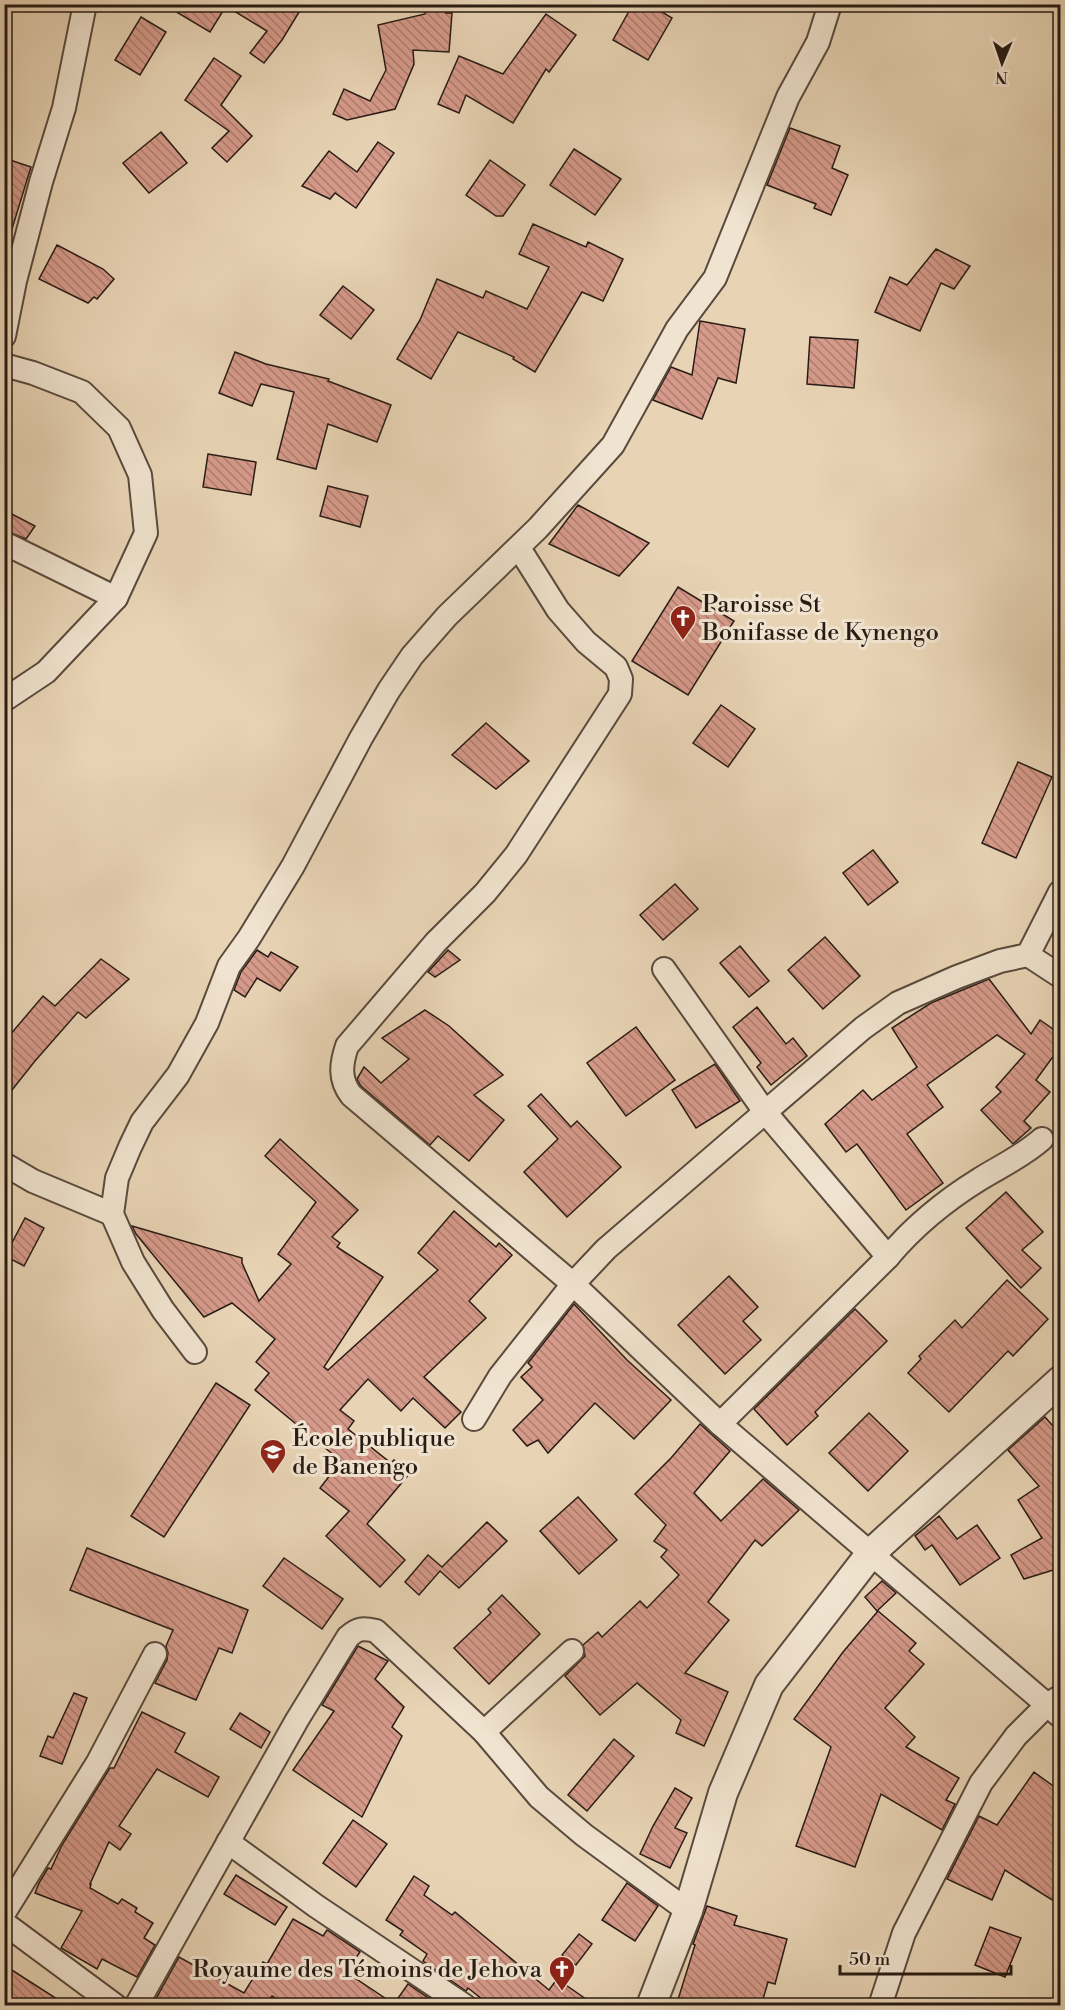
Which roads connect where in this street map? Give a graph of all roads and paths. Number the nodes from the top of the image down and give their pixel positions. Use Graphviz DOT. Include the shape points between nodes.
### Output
graph roads {
  1 [pos="85,4"];
  2 [pos="830,4"];
  3 [pos="10,279"];
  4 [pos="4,336"];
  5 [pos="4,365"];
  6 [pos="4,543"];
  7 [pos="519,548"];
  8 [pos="116,598"];
  9 [pos="4,700"];
  10 [pos="1060,892"];
  11 [pos="1028,955"];
  12 [pos="664,969"];
  13 [pos="1060,975"];
  14 [pos="765,1112"];
  15 [pos="1042,1139"];
  16 [pos="4,1164"];
  17 [pos="112,1214"];
  18 [pos="888,1257"];
  19 [pos="573,1284"];
  20 [pos="195,1352"];
  21 [pos="1060,1381"];
  22 [pos="474,1419"];
  23 [pos="720,1424"];
  24 [pos="871,1553"];
  25 [pos="572,1651"];
  26 [pos="155,1654"];
  27 [pos="1056,1706"];
  28 [pos="484,1732"];
  29 [pos="228,1842"];
  30 [pos="688,1911"];
  31 [pos="4,1913"];
  32 [pos="4,1923"];
  33 [pos="116,2006"];
  34 [pos="136,2006"];
  35 [pos="465,2006"];
  36 [pos="651,2006"];
  37 [pos="880,2006"];
  1 -- 3 [label="street" via="64,108"];
  2 -- 7 [label="street" via="818,42 788,97 715,278 677,329 613,445"];
  3 -- 4 [label="street"];
  5 -- 8 [label="street" via="82,392 119,428 141,475 146,533"];
  6 -- 8 [label="street"];
  7 -- 17 [label="street" via="447,616 389,690 293,866 229,966 207,1023 184,1065 142,1122 117,1178"];
  7 -- 19 [label="street" via="558,610 586,642 616,667 621,680 620,694 516,855 347,1046 342,1060 343,1076 351,1095"];
  8 -- 9 [label="street" via="46,672"];
  10 -- 11 [label="street"];
  11 -- 13 [label="street"];
  11 -- 14 [label="street" via="1000,961 898,1003"];
  12 -- 14 [label="street"];
  14 -- 18 [label="street"];
  14 -- 19 [label="street" via="606,1249"];
  15 -- 18 [label="street" via="928,1216"];
  16 -- 17 [label="street" via="33,1181"];
  17 -- 20 [label="street" via="133,1262"];
  18 -- 23 [label="street"];
  19 -- 22 [label="street" via="500,1376"];
  19 -- 23 [label="street"];
  21 -- 24 [label="street"];
  23 -- 24 [label="street"];
  24 -- 27 [label="street"];
  24 -- 30 [label="street" via="769,1685 723,1793"];
  25 -- 28 [label="street"];
  26 -- 31 [label="street" via="98,1762"];
  27 -- 37 [label="street" via="1016,1736 981,1783 904,1933"];
  28 -- 29 [label="street" via="376,1631 357,1629 348,1637 297,1720"];
  28 -- 30 [label="street" via="539,1797"];
  29 -- 34 [label="street"];
  29 -- 35 [label="street"];
  30 -- 36 [label="street"];
  32 -- 33 [label="street"];
}
